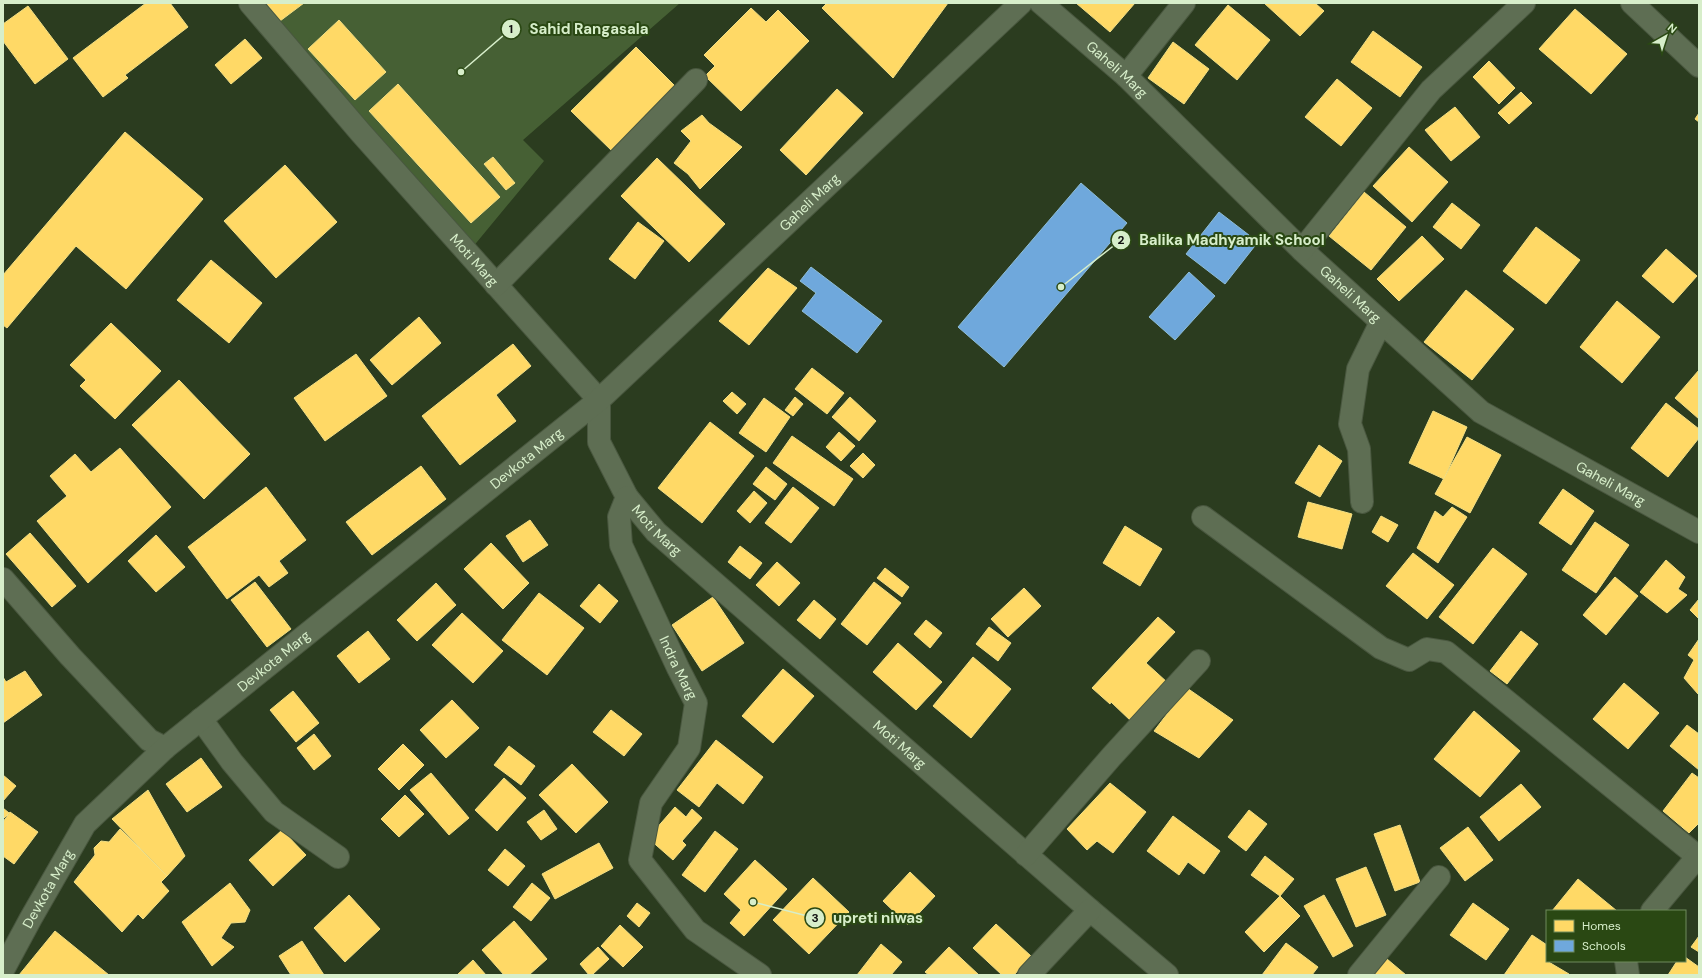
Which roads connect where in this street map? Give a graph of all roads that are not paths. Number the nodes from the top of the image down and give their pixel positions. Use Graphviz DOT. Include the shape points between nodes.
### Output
graph roads {
  1 [pos="250,3"];
  2 [pos="1021,3"];
  3 [pos="1041,3"];
  4 [pos="1184,3"];
  5 [pos="1524,3"];
  6 [pos="1632,3"];
  7 [pos="1699,66"];
  8 [pos="1126,76"];
  9 [pos="696,80"];
  10 [pos="1302,250"];
  11 [pos="496,285"];
  12 [pos="1381,322"];
  13 [pos="599,400"];
  14 [pos="627,497"];
  15 [pos="1362,502"];
  16 [pos="1203,517"];
  17 [pos="1699,532"];
  18 [pos="3,579"];
  19 [pos="1199,661"];
  20 [pos="201,719"];
  21 [pos="165,748"];
  22 [pos="1026,855"];
  23 [pos="1698,856"];
  24 [pos="338,857"];
  25 [pos="1439,877"];
  26 [pos="1090,910"];
  27 [pos="1653,910"];
  28 [pos="1626,962"];
  29 [pos="3,970"];
  30 [pos="760,975"];
  31 [pos="1030,975"];
  32 [pos="1167,975"];
  33 [pos="1359,975"];
  34 [pos="1628,975"];
  1 -- 11 [label="street, Moti Marg"];
  2 -- 13 [label="street, Gaheli Marg"];
  3 -- 8 [label="street, Gaheli Marg"];
  4 -- 8 [label="street"];
  5 -- 10 [label="street" via="1431,90"];
  6 -- 7 [label="street"];
  8 -- 10 [label="street, Gaheli Marg"];
  9 -- 11 [label="street"];
  10 -- 12 [label="street, Gaheli Marg"];
  11 -- 13 [label="street, Moti Marg"];
  12 -- 15 [label="street" via="1358,369 1350,424 1359,449"];
  12 -- 17 [label="street, Gaheli Marg" via="1481,412"];
  13 -- 14 [label="street, Moti Marg" via="599,442"];
  13 -- 20 [label="street, Devkota Marg"];
  14 -- 22 [label="street, Moti Marg" via="656,532"];
  14 -- 30 [label="street, Indra Marg" via="619,518 621,545 696,703 689,748 651,803 640,860 696,930"];
  16 -- 23 [label="street" via="1381,648 1409,660 1427,649 1446,652"];
  18 -- 21 [label="street" via="70,656 149,740"];
  19 -- 22 [label="street"];
  20 -- 21 [label="street, Devkota Marg"];
  20 -- 24 [label="street" via="232,762 274,812"];
  21 -- 29 [label="street, Devkota Marg" via="85,824"];
  22 -- 26 [label="street, Moti Marg"];
  23 -- 27 [label="street"];
  25 -- 33 [label="street"];
  26 -- 31 [label="street"];
  26 -- 32 [label="street, Moti Marg"];
  28 -- 34 [label="street"];
}
